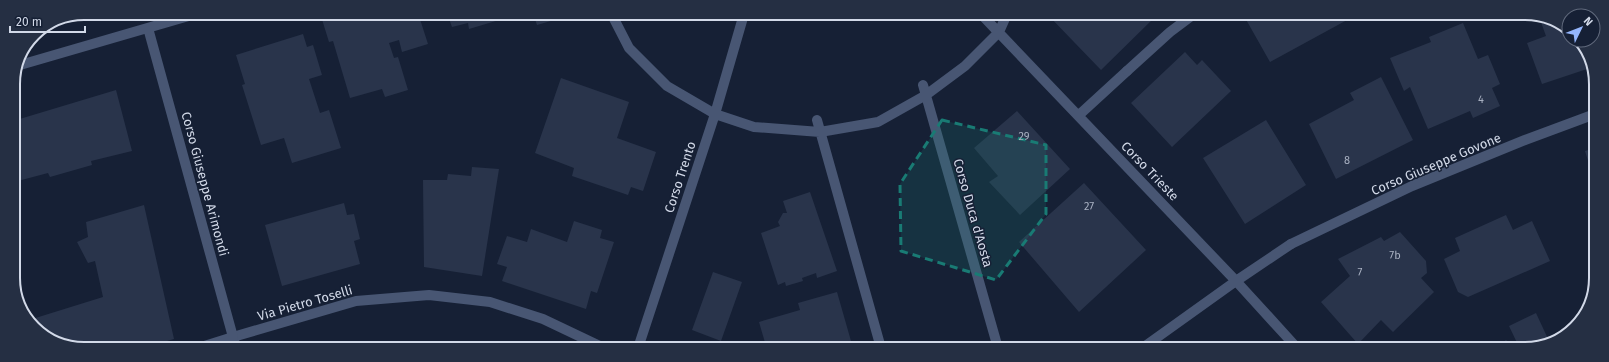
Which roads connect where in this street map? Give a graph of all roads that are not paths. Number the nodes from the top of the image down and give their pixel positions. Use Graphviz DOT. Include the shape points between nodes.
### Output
graph roads {
  1 [pos="175,20"];
  2 [pos="614,20"];
  3 [pos="742,20"];
  4 [pos="987,20"];
  5 [pos="1004,20"];
  6 [pos="1186,20"];
  7 [pos="148,28"];
  8 [pos="999,32"];
  9 [pos="24,64"];
  10 [pos="923,85"];
  11 [pos="926,95"];
  12 [pos="715,114"];
  13 [pos="1078,115"];
  14 [pos="1589,116"];
  15 [pos="817,120"];
  16 [pos="820,132"];
  17 [pos="1236,281"];
  18 [pos="233,337"];
  19 [pos="217,342"];
  20 [pos="234,342"];
  21 [pos="591,342"];
  22 [pos="640,342"];
  23 [pos="879,342"];
  24 [pos="996,342"];
  25 [pos="1150,342"];
  26 [pos="1292,342"];
  1 -- 7 [label="street"];
  2 -- 12 [label="street" via="629,48 667,86"];
  3 -- 12 [label="street, Corso Trento"];
  4 -- 8 [label="street, Corso Trieste"];
  5 -- 8 [label="street"];
  6 -- 13 [label="street"];
  7 -- 9 [label="street"];
  7 -- 18 [label="street, Corso Giuseppe Arimondi"];
  8 -- 11 [label="street" via="965,66"];
  8 -- 13 [label="street, Corso Trieste"];
  10 -- 11 [label="street, Corso Duca d'Aosta"];
  11 -- 16 [label="street" via="878,122"];
  11 -- 24 [label="street, Corso Duca d'Aosta"];
  12 -- 16 [label="street" via="754,127"];
  12 -- 22 [label="street, Corso Trento"];
  13 -- 17 [label="street, Corso Trieste"];
  14 -- 17 [label="street, Corso Giuseppe Govone" via="1412,186 1291,244"];
  15 -- 16 [label="street"];
  16 -- 23 [label="street"];
  17 -- 25 [label="street, Corso Giuseppe Govone"];
  17 -- 26 [label="street, Corso Trieste"];
  18 -- 19 [label="street, Via Pietro Toselli"];
  18 -- 20 [label="street, Corso Giuseppe Arimondi"];
  18 -- 21 [label="street, Via Pietro Toselli" via="356,301 429,295 490,302 543,319"];
}
